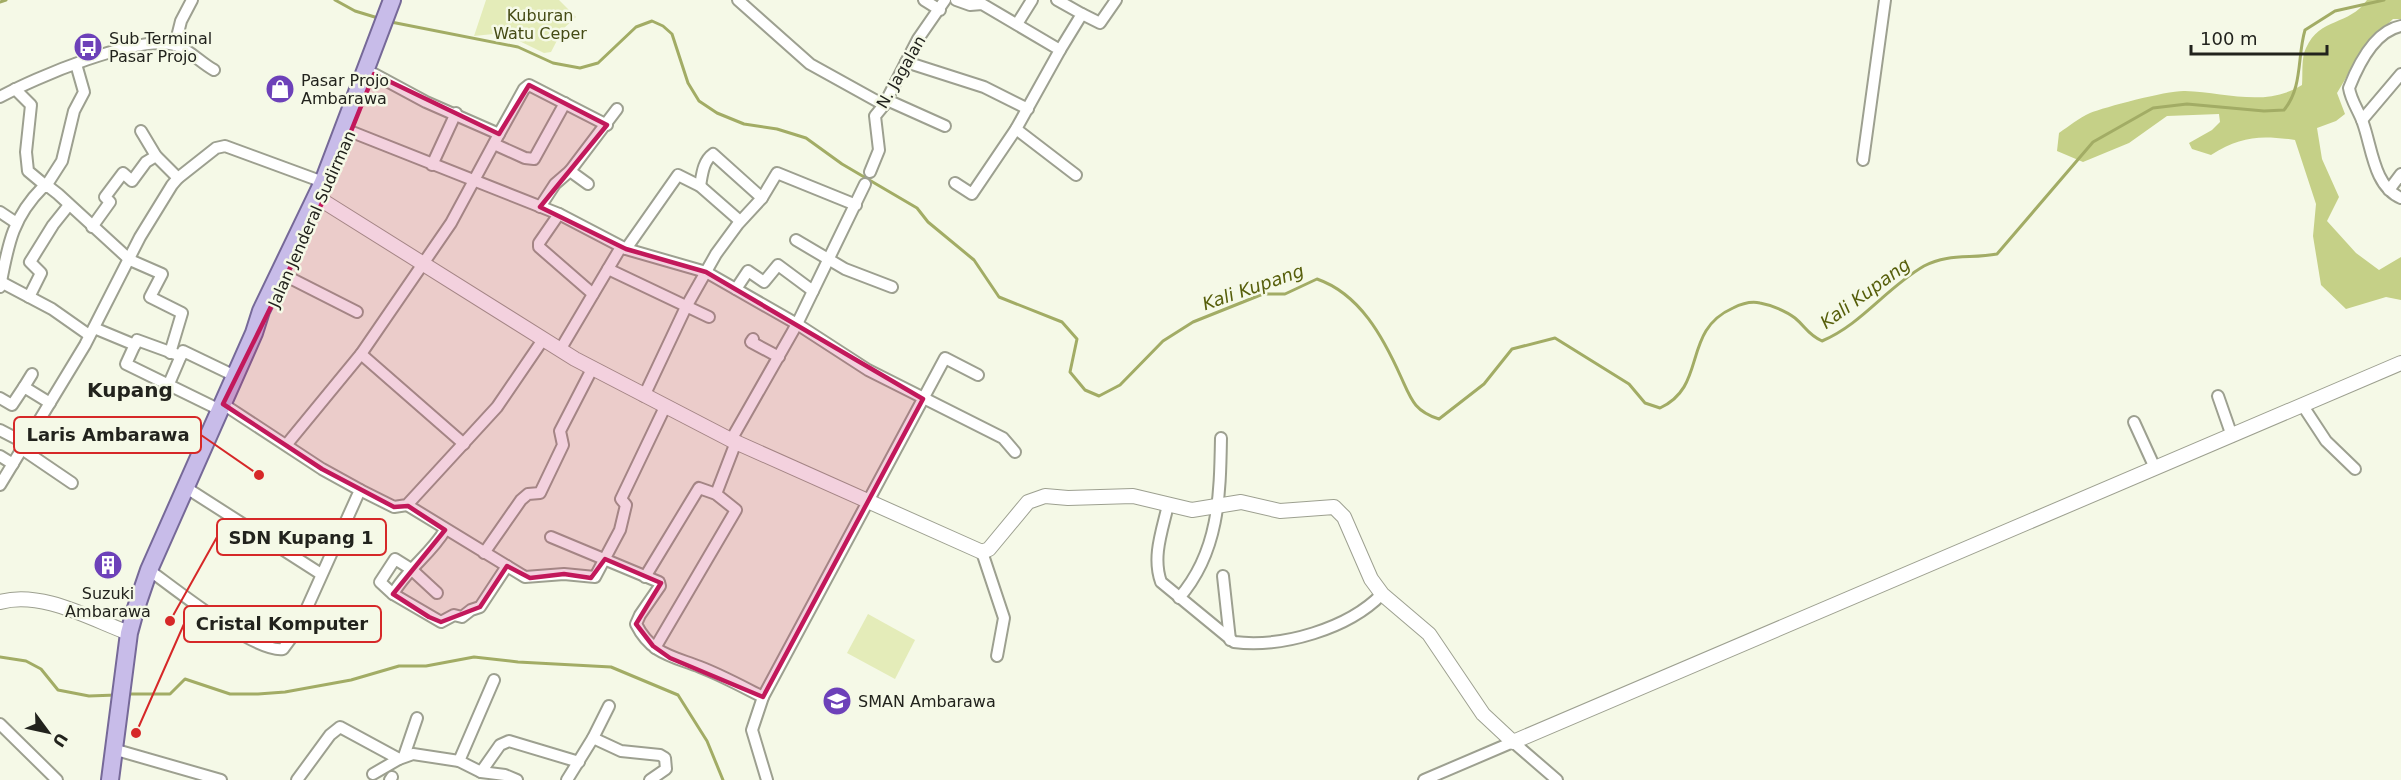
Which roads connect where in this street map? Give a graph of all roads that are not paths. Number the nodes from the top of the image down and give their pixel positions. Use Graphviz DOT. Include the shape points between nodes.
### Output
graph roads {
  1 [pos="192,0"];
  2 [pos="924,0"];
  3 [pos="956,0"];
  4 [pos="1032,0"];
  5 [pos="1057,0"];
  6 [pos="1116,0"];
  7 [pos="1885,0"];
  8 [pos="741,1"];
  9 [pos="396,3"];
  10 [pos="942,5"];
  11 [pos="1082,14"];
  12 [pos="1017,24"];
  13 [pos="2401,26"];
  14 [pos="387,30"];
  15 [pos="175,45"];
  16 [pos="1060,50"];
  17 [pos="906,62"];
  18 [pos="76,64"];
  19 [pos="214,70"];
  20 [pos="374,74"];
  21 [pos="2401,74"];
  22 [pos="15,89"];
  23 [pos="0,97"];
  24 [pos="565,103"];
  25 [pos="886,103"];
  26 [pos="617,109"];
  27 [pos="1029,109"];
  28 [pos="456,113"];
  29 [pos="2362,120"];
  30 [pos="607,125"];
  31 [pos="945,126"];
  32 [pos="1016,129"];
  33 [pos="141,131"];
  34 [pos="352,132"];
  35 [pos="497,139"];
  36 [pos="156,156"];
  37 [pos="1863,160"];
  38 [pos="432,165"];
  39 [pos="570,171"];
  40 [pos="870,171"];
  41 [pos="2401,174"];
  42 [pos="1076,175"];
  43 [pos="178,178"];
  44 [pos="323,182"];
  45 [pos="475,182"];
  46 [pos="955,183"];
  47 [pos="588,184"];
  48 [pos="865,184"];
  49 [pos="700,186"];
  50 [pos="44,187"];
  51 [pos="2388,190"];
  52 [pos="762,198"];
  53 [pos="2401,198"];
  54 [pos="323,201"];
  55 [pos="856,205"];
  56 [pos="69,206"];
  57 [pos="540,207"];
  58 [pos="0,212"];
  59 [pos="559,214"];
  60 [pos="740,221"];
  61 [pos="15,222"];
  62 [pos="92,227"];
  63 [pos="796,240"];
  64 [pos="623,248"];
  65 [pos="8,251"];
  66 [pos="130,260"];
  67 [pos="827,260"];
  68 [pos="422,265"];
  69 [pos="608,268"];
  70 [pos="706,272"];
  71 [pos="288,277"];
  72 [pos="0,284"];
  73 [pos="892,287"];
  74 [pos="736,289"];
  75 [pos="813,291"];
  76 [pos="593,294"];
  77 [pos="29,297"];
  78 [pos="687,307"];
  79 [pos="357,312"];
  80 [pos="709,317"];
  81 [pos="797,324"];
  82 [pos="92,331"];
  83 [pos="254,333"];
  84 [pos="753,339"];
  85 [pos="542,341"];
  86 [pos="135,345"];
  87 [pos="560,350"];
  88 [pos="361,354"];
  89 [pos="175,355"];
  90 [pos="779,357"];
  91 [pos="2401,363"];
  92 [pos="592,369"];
  93 [pos="32,374"];
  94 [pos="978,375"];
  95 [pos="235,376"];
  96 [pos="168,386"];
  97 [pos="24,387"];
  98 [pos="644,396"];
  99 [pos="2218,396"];
  100 [pos="0,398"];
  101 [pos="923,399"];
  102 [pos="50,403"];
  103 [pos="2303,406"];
  104 [pos="221,407"];
  105 [pos="665,407"];
  106 [pos="2134,422"];
  107 [pos="0,430"];
  108 [pos="2232,436"];
  109 [pos="1221,438"];
  110 [pos="733,441"];
  111 [pos="287,444"];
  112 [pos="464,444"];
  113 [pos="24,446"];
  114 [pos="1015,452"];
  115 [pos="0,456"];
  116 [pos="13,464"];
  117 [pos="2155,468"];
  118 [pos="2355,469"];
  119 [pos="3,473"];
  120 [pos="72,483"];
  121 [pos="0,485"];
  122 [pos="185,487"];
  123 [pos="360,490"];
  124 [pos="716,494"];
  125 [pos="869,501"];
  126 [pos="1220,504"];
  127 [pos="407,505"];
  128 [pos="1168,505"];
  129 [pos="445,530"];
  130 [pos="551,537"];
  131 [pos="982,552"];
  132 [pos="484,553"];
  133 [pos="605,559"];
  134 [pos="507,566"];
  135 [pos="411,569"];
  136 [pos="149,570"];
  137 [pos="321,574"];
  138 [pos="645,576"];
  139 [pos="1223,576"];
  140 [pos="437,593"];
  141 [pos="393,594"];
  142 [pos="1382,594"];
  143 [pos="1179,598"];
  144 [pos="0,602"];
  145 [pos="129,633"];
  146 [pos="1230,640"];
  147 [pos="655,648"];
  148 [pos="997,656"];
  149 [pos="494,680"];
  150 [pos="763,698"];
  151 [pos="609,706"];
  152 [pos="417,718"];
  153 [pos="0,724"];
  154 [pos="593,738"];
  155 [pos="1513,742"];
  156 [pos="113,749"];
  157 [pos="401,758"];
  158 [pos="459,761"];
  159 [pos="579,762"];
  160 [pos="481,772"];
  161 [pos="373,774"];
  162 [pos="57,780"];
  163 [pos="110,780"];
  164 [pos="221,780"];
  165 [pos="297,780"];
  166 [pos="517,780"];
  167 [pos="567,780"];
  168 [pos="650,780"];
  169 [pos="767,780"];
  170 [pos="1424,780"];
  171 [pos="1557,780"];
  1 -- 15 [label="street"];
  2 -- 10 [label="street, N. Jagalan"];
  3 -- 12 [label="street" via="982,4"];
  4 -- 12 [label="street"];
  5 -- 11 [label="street"];
  6 -- 11 [label="street" via="1100,23"];
  7 -- 37 [label="street"];
  8 -- 25 [label="street" via="810,64"];
  9 -- 14 [label="main road, Jalan Jenderal Sudirman"];
  10 -- 17 [label="street, N. Jagalan"];
  11 -- 16 [label="street"];
  12 -- 16 [label="street"];
  13 -- 29 [label="street" via="2386,32 2370,49 2351,82 2350,95"];
  14 -- 20 [label="main road, Jalan Jenderal Sudirman"];
  14 -- 44 [label="main road, Jalan Jenderal Sudirman"];
  15 -- 18 [label="street" via="129,47"];
  15 -- 19 [label="street"];
  16 -- 27 [label="street"];
  17 -- 25 [label="street, N. Jagalan"];
  17 -- 27 [label="street" via="984,87"];
  18 -- 22 [label="street"];
  18 -- 50 [label="street" via="84,92 74,111 62,160"];
  20 -- 28 [label="street"];
  20 -- 34 [label="main road, Jalan Jenderal Sudirman"];
  21 -- 29 [label="street"];
  22 -- 23 [label="street"];
  22 -- 50 [label="street" via="31,105 28,171"];
  24 -- 30 [label="street"];
  24 -- 35 [label="street" via="529,85"];
  24 -- 35 [label="street" via="534,159 525,158"];
  25 -- 31 [label="street"];
  25 -- 40 [label="street, N. Jagalan" via="875,116 879,150"];
  26 -- 30 [label="street"];
  27 -- 32 [label="street"];
  28 -- 35 [label="street"];
  28 -- 38 [label="street"];
  29 -- 51 [label="street" via="2379,175"];
  30 -- 39 [label="street"];
  32 -- 42 [label="street"];
  32 -- 46 [label="street" via="972,194"];
  33 -- 36 [label="street"];
  34 -- 38 [label="street"];
  34 -- 54 [label="main road, Jalan Jenderal Sudirman"];
  35 -- 45 [label="street"];
  36 -- 43 [label="street"];
  36 -- 62 [label="street" via="146,162 132,181 123,173 105,197 110,202"];
  38 -- 45 [label="street"];
  39 -- 47 [label="street"];
  39 -- 57 [label="street" via="555,184"];
  41 -- 51 [label="street"];
  43 -- 44 [label="street" via="216,148 225,146"];
  43 -- 66 [label="street"];
  44 -- 83 [label="main road, Jalan Jenderal Sudirman"];
  45 -- 57 [label="street"];
  45 -- 68 [label="street"];
  48 -- 55 [label="street"];
  49 -- 52 [label="street" via="708,157 713,154"];
  49 -- 60 [label="street"];
  49 -- 64 [label="street" via="678,175"];
  50 -- 56 [label="street"];
  50 -- 61 [label="street"];
  50 -- 65 [label="street" via="19,220"];
  51 -- 53 [label="street"];
  52 -- 55 [label="street" via="779,173"];
  52 -- 60 [label="street"];
  54 -- 68 [label="street"];
  54 -- 71 [label="main road, Jalan Jenderal Sudirman"];
  55 -- 67 [label="street"];
  56 -- 62 [label="street"];
  56 -- 77 [label="street" via="30,262 41,273"];
  57 -- 59 [label="street"];
  58 -- 61 [label="street"];
  59 -- 64 [label="street"];
  59 -- 76 [label="street" via="539,247"];
  60 -- 70 [label="street"];
  61 -- 65 [label="street"];
  62 -- 66 [label="street"];
  63 -- 67 [label="street"];
  64 -- 69 [label="street"];
  64 -- 70 [label="street"];
  65 -- 72 [label="street"];
  66 -- 82 [label="street"];
  66 -- 89 [label="street" via="162,274 150,297 182,313"];
  67 -- 73 [label="street"];
  67 -- 75 [label="street"];
  68 -- 85 [label="street"];
  68 -- 88 [label="street"];
  69 -- 76 [label="street"];
  69 -- 78 [label="street"];
  70 -- 74 [label="street"];
  70 -- 78 [label="street"];
  71 -- 79 [label="street"];
  71 -- 83 [label="main road, Jalan Jenderal Sudirman" via="269,316"];
  72 -- 77 [label="street"];
  74 -- 75 [label="street" via="748,271 764,282 778,265"];
  74 -- 81 [label="street"];
  75 -- 81 [label="street"];
  76 -- 87 [label="street"];
  77 -- 82 [label="street"];
  78 -- 80 [label="street"];
  78 -- 98 [label="street"];
  81 -- 90 [label="street"];
  81 -- 101 [label="street" via="868,370"];
  82 -- 86 [label="street"];
  82 -- 102 [label="street"];
  83 -- 95 [label="main road, Jalan Jenderal Sudirman"];
  84 -- 90 [label="street" via="751,342"];
  85 -- 87 [label="street"];
  85 -- 112 [label="street" via="501,402"];
  86 -- 89 [label="street" via="137,339"];
  86 -- 96 [label="street" via="126,364"];
  87 -- 92 [label="street"];
  88 -- 111 [label="street"];
  88 -- 112 [label="street"];
  89 -- 95 [label="street" via="183,351"];
  89 -- 96 [label="street"];
  90 -- 110 [label="street"];
  91 -- 103 [label="street"];
  92 -- 98 [label="street"];
  92 -- 132 [label="street" via="560,431 563,445 540,493 528,494 521,500"];
  93 -- 97 [label="street"];
  94 -- 101 [label="street" via="945,358"];
  95 -- 104 [label="main road, Jalan Jenderal Sudirman"];
  96 -- 104 [label="street"];
  97 -- 100 [label="street" via="12,405"];
  97 -- 102 [label="street"];
  98 -- 105 [label="street"];
  99 -- 108 [label="street"];
  101 -- 114 [label="street" via="1003,438"];
  101 -- 125 [label="street"];
  102 -- 113 [label="street"];
  103 -- 108 [label="street"];
  103 -- 118 [label="street" via="2326,441"];
  104 -- 111 [label="street"];
  104 -- 122 [label="main road, Jalan Jenderal Sudirman"];
  105 -- 110 [label="street"];
  105 -- 133 [label="street" via="621,499 626,505 620,530"];
  106 -- 117 [label="street"];
  107 -- 113 [label="street"];
  108 -- 117 [label="street"];
  109 -- 126 [label="street"];
  110 -- 124 [label="street"];
  110 -- 125 [label="street"];
  111 -- 123 [label="street"];
  112 -- 127 [label="street"];
  113 -- 116 [label="street"];
  113 -- 120 [label="street"];
  115 -- 116 [label="street"];
  116 -- 119 [label="street"];
  117 -- 155 [label="street"];
  119 -- 121 [label="street"];
  122 -- 136 [label="main road, Jalan Jenderal Sudirman"];
  122 -- 137 [label="street"];
  123 -- 127 [label="street" via="394,507"];
  123 -- 137 [label="street"];
  124 -- 138 [label="street" via="699,488"];
  124 -- 147 [label="street" via="736,510"];
  125 -- 131 [label="street"];
  125 -- 150 [label="street"];
  126 -- 128 [label="street" via="1192,510"];
  126 -- 142 [label="street" via="1241,502 1280,511 1334,507 1344,517 1371,579"];
  126 -- 143 [label="street" via="1198,574"];
  127 -- 129 [label="street"];
  128 -- 131 [label="street" via="1133,496 1045,496 1029,502 989,549"];
  128 -- 143 [label="street" via="1156,555 1157,571 1161,582"];
  129 -- 132 [label="street"];
  129 -- 135 [label="street" via="438,543"];
  130 -- 133 [label="street"];
  131 -- 148 [label="street" via="1004,618"];
  132 -- 134 [label="street"];
  133 -- 134 [label="street" via="598,574 591,578 564,574 530,578"];
  133 -- 138 [label="street"];
  134 -- 141 [label="street" via="482,606 462,617 454,615 441,622"];
  135 -- 140 [label="street"];
  135 -- 141 [label="street"];
  135 -- 141 [label="street" via="395,560 388,568 380,582"];
  136 -- 137 [label="street" via="205,611 273,650 289,643"];
  136 -- 145 [label="main road, Jalan Jenderal Sudirman"];
  138 -- 147 [label="street" via="660,584 636,624"];
  139 -- 146 [label="street"];
  142 -- 146 [label="street" via="1359,613 1318,630 1270,641"];
  142 -- 155 [label="street" via="1429,634 1483,714"];
  143 -- 146 [label="street"];
  144 -- 145 [label="street" via="29,599 49,603"];
  145 -- 156 [label="main road, Jalan Jenderal Sudirman"];
  147 -- 150 [label="street"];
  149 -- 158 [label="street"];
  150 -- 169 [label="street" via="752,730"];
  151 -- 154 [label="street"];
  152 -- 157 [label="street"];
  153 -- 162 [label="street"];
  154 -- 159 [label="street"];
  154 -- 168 [label="street" via="621,751 665,758 666,769"];
  155 -- 170 [label="street"];
  155 -- 171 [label="street"];
  156 -- 163 [label="main road, Jalan Jenderal Sudirman"];
  156 -- 164 [label="street"];
  157 -- 158 [label="street" via="413,754"];
  157 -- 161 [label="street"];
  157 -- 165 [label="street" via="340,727"];
  158 -- 160 [label="street"];
  159 -- 160 [label="street" via="509,741 500,745"];
  159 -- 167 [label="street"];
  160 -- 166 [label="street"];
}
